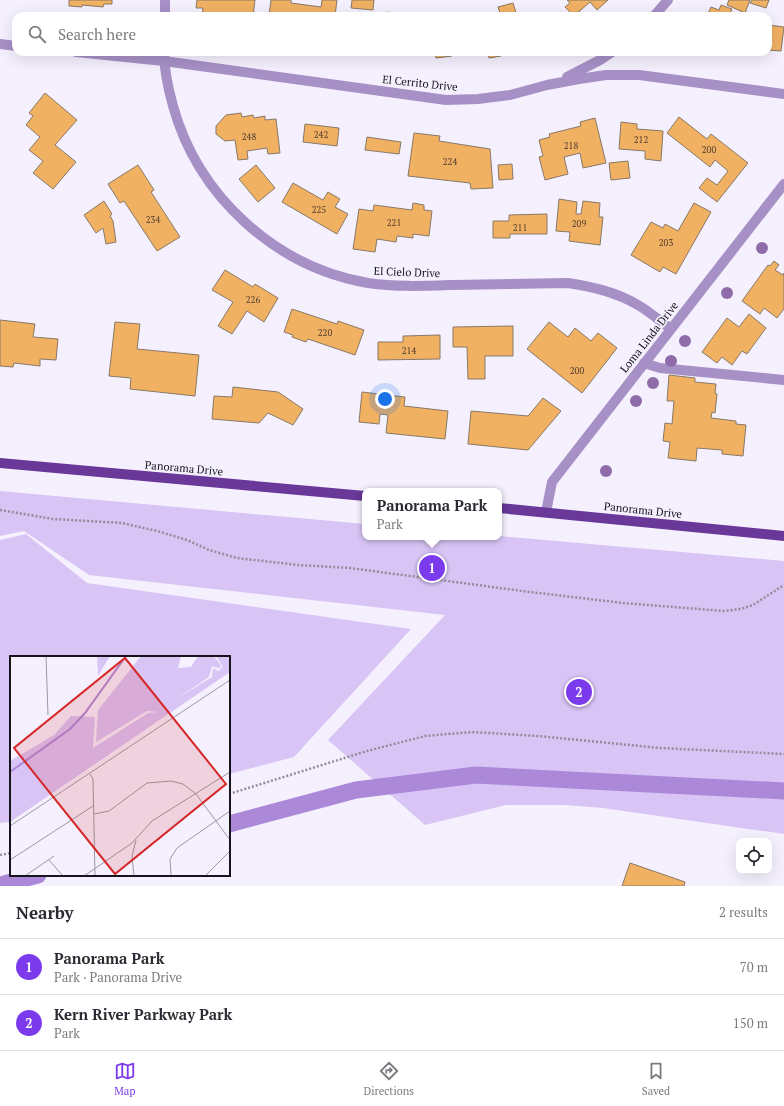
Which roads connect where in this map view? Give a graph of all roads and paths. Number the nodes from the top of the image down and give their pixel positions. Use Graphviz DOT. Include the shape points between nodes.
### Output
graph roads {
  1 [pos="166,0"];
  2 [pos="668,0"];
  3 [pos="165,12"];
  4 [pos="658,12"];
  5 [pos="0,44"];
  6 [pos="12,46"];
  7 [pos="164,56"];
  8 [pos="606,56"];
  9 [pos="547,85"];
  10 [pos="784,94"];
  11 [pos="784,184"];
  12 [pos="671,329"];
  13 [pos="644,363"];
  14 [pos="784,380"];
  15 [pos="0,464"];
  16 [pos="362,496"];
  17 [pos="502,508"];
  18 [pos="0,510"];
  19 [pos="546,512"];
  20 [pos="784,536"];
  21 [pos="784,585"];
  22 [pos="784,754"];
  23 [pos="230,794"];
  24 [pos="10,853"];
  25 [pos="0,855"];
  1 -- 3 [label="street"];
  2 -- 4 [label="street"];
  5 -- 6 [label="street"];
  7 -- 9 [label="street, El Cerrito Drive" via="446,100 478,100"];
  7 -- 12 [label="street, El Cielo Drive" via="169,91 177,120 188,148 206,178 227,205 249,227 277,248 303,262 335,275 368,283 398,286 568,283 594,287 616,294 639,306"];
  8 -- 9 [label="street" via="572,76"];
  9 -- 10 [label="street, El Cerrito Drive" via="606,75 639,75"];
  11 -- 12 [label="street, Loma Linda Drive"];
  12 -- 13 [label="street, Loma Linda Drive"];
  13 -- 14 [label="street" via="660,368"];
  13 -- 19 [label="street, Loma Linda Drive" via="552,482"];
  15 -- 16 [label="main road, Panorama Drive"];
  17 -- 19 [label="main road, Panorama Drive"];
  18 -- 21 [label="path" via="53,519 122,522 187,540 237,558 350,568 623,603 724,611 753,605"];
  19 -- 20 [label="main road, Panorama Drive"];
  22 -- 23 [label="path" via="660,748 472,732 417,738"];
  24 -- 25 [label="path"];
}
